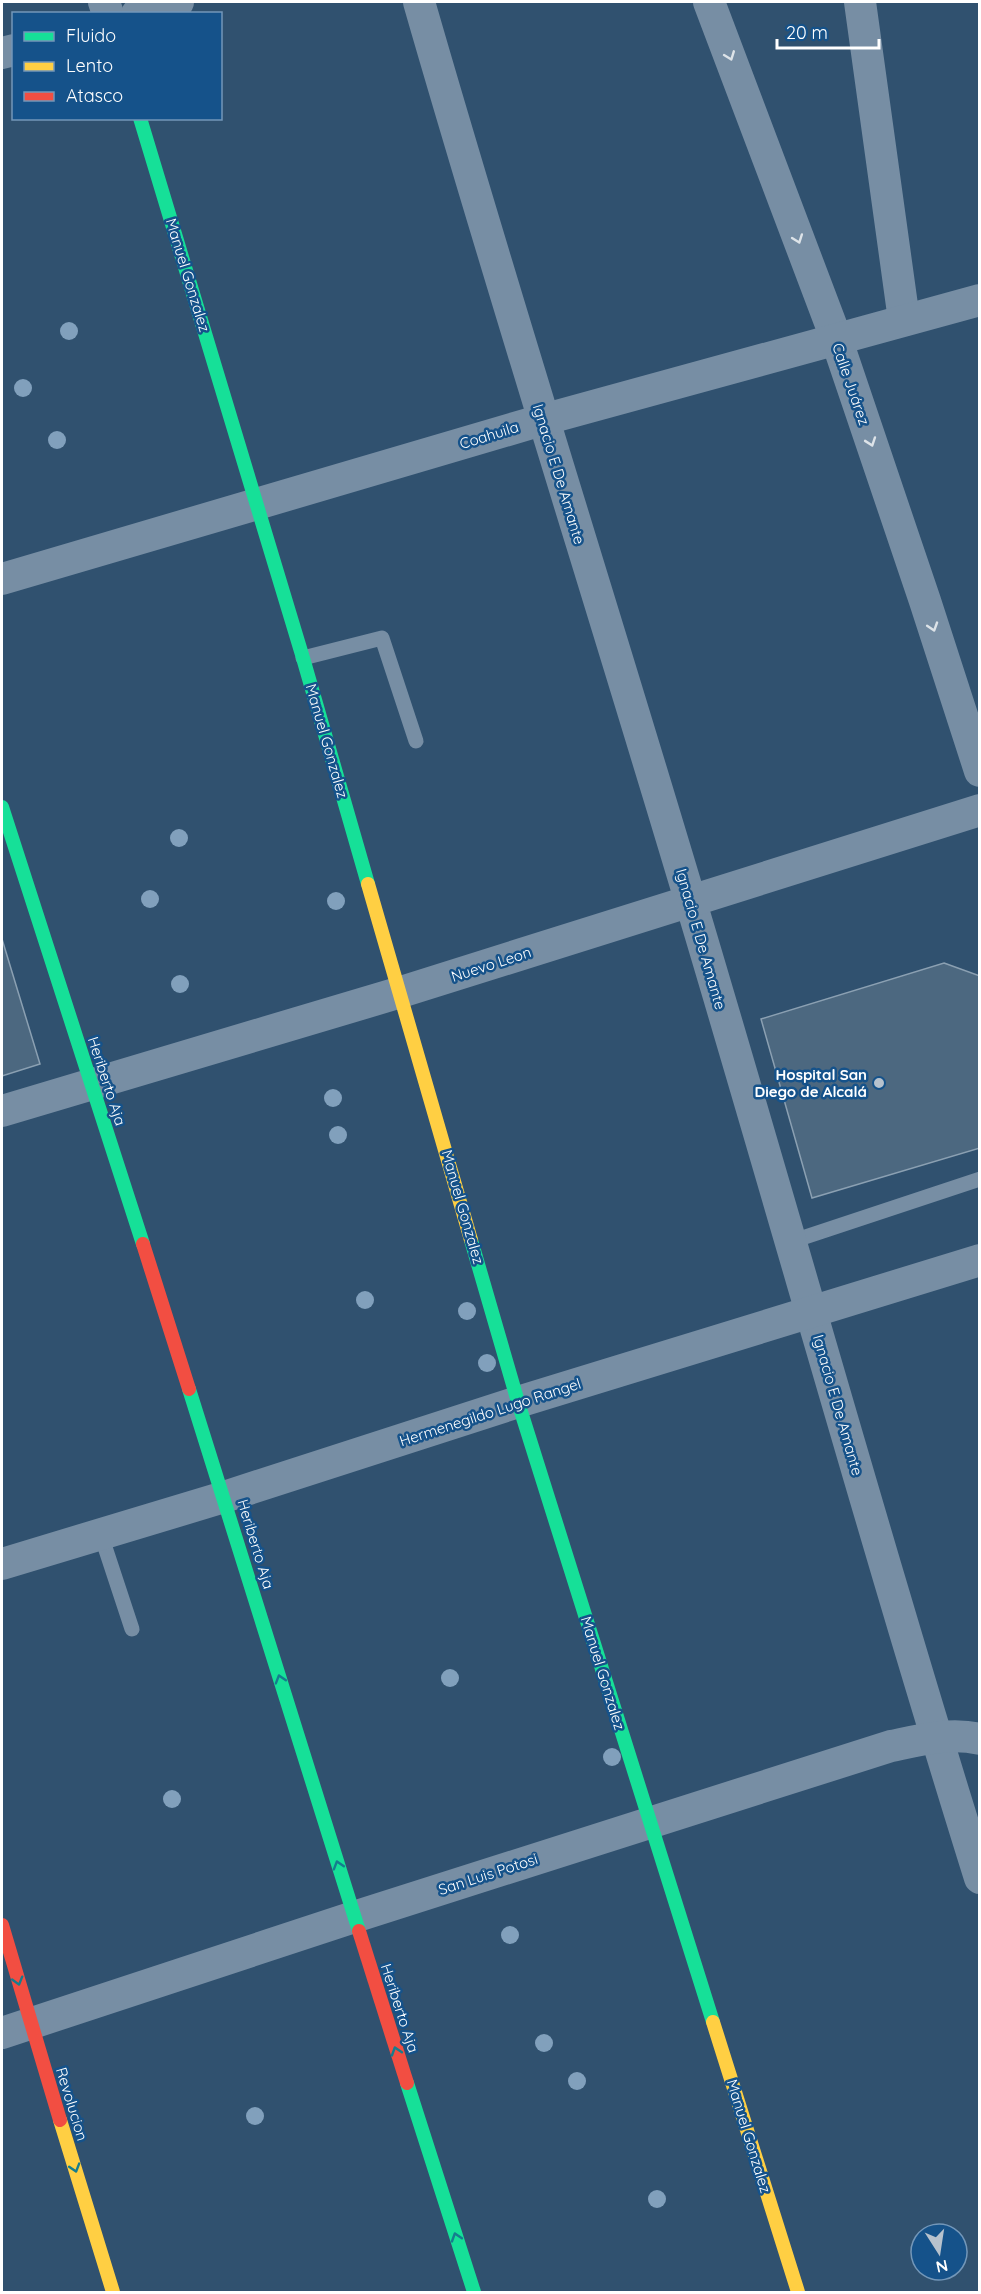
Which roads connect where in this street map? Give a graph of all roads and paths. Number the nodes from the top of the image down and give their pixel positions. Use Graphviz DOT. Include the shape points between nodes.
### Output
graph roads {
  1 [pos="178,2"];
  2 [pos="419,2"];
  3 [pos="709,2"];
  4 [pos="860,2"];
  5 [pos="143,12"];
  6 [pos="141,120"];
  7 [pos="980,300"];
  8 [pos="904,320"];
  9 [pos="836,338"];
  10 [pos="542,420"];
  11 [pos="258,504"];
  12 [pos="2,579"];
  13 [pos="303,658"];
  14 [pos="416,741"];
  15 [pos="980,771"];
  16 [pos="2,807"];
  17 [pos="980,810"];
  18 [pos="690,900"];
  19 [pos="401,993"];
  20 [pos="91,1083"];
  21 [pos="2,1111"];
  22 [pos="980,1179"];
  23 [pos="790,1242"];
  24 [pos="980,1260"];
  25 [pos="811,1311"];
  26 [pos="518,1402"];
  27 [pos="224,1497"];
  28 [pos="101,1535"];
  29 [pos="2,1564"];
  30 [pos="132,1629"];
  31 [pos="936,1737"];
  32 [pos="980,1739"];
  33 [pos="650,1822"];
  34 [pos="980,1878"];
  35 [pos="354,1917"];
  36 [pos="2,1925"];
  37 [pos="16,2028"];
  38 [pos="113,2292"];
  39 [pos="474,2292"];
  40 [pos="798,2292"];
  1 -- 5 [label="street"];
  2 -- 10 [label="street, Ignacio E De Amante"];
  3 -- 9 [label="street, Calle Juárez, one-way"];
  4 -- 8 [label="street"];
  6 -- 11 [label="street, Manuel Gonzalez"];
  7 -- 8 [label="street, Coahuila"];
  8 -- 9 [label="street, Coahuila"];
  9 -- 10 [label="street, Coahuila"];
  9 -- 15 [label="street, Calle Juárez, one-way"];
  10 -- 11 [label="street, Coahuila"];
  10 -- 18 [label="street, Ignacio E De Amante"];
  11 -- 12 [label="street, Coahuila"];
  11 -- 13 [label="street, Manuel Gonzalez"];
  13 -- 14 [label="lane" via="382,638"];
  13 -- 19 [label="street, Manuel Gonzalez"];
  16 -- 20 [label="street, Heriberto Aja"];
  17 -- 18 [label="street, Nuevo Leon"];
  18 -- 19 [label="street, Nuevo Leon"];
  18 -- 23 [label="street, Ignacio E De Amante"];
  19 -- 20 [label="street, Nuevo Leon"];
  19 -- 26 [label="street, Manuel Gonzalez"];
  20 -- 21 [label="street, Nuevo Leon"];
  20 -- 27 [label="street, Heriberto Aja"];
  22 -- 23 [label="lane"];
  23 -- 25 [label="street, Ignacio E De Amante"];
  24 -- 25 [label="street, Hermenegildo Lugo Rangel"];
  25 -- 26 [label="street, Hermenegildo Lugo Rangel"];
  25 -- 31 [label="street, Ignacio E De Amante"];
  26 -- 27 [label="street, Hermenegildo Lugo Rangel"];
  26 -- 33 [label="street, Manuel Gonzalez"];
  27 -- 28 [label="street, Hermenegildo Lugo Rangel"];
  35 -- 27 [label="street, Heriberto Aja, one-way"];
  28 -- 29 [label="street, Hermenegildo Lugo Rangel"];
  28 -- 30 [label="lane"];
  31 -- 32 [label="street, San Luis Potosi"];
  31 -- 33 [label="street, San Luis Potosi" via="891,1746"];
  31 -- 34 [label="street, Ignacio E De Amante"];
  33 -- 35 [label="street, San Luis Potosi"];
  33 -- 40 [label="street, Manuel Gonzalez"];
  35 -- 37 [label="street, San Luis Potosi"];
  39 -- 35 [label="street, Heriberto Aja, one-way"];
  36 -- 37 [label="street, Revolucion, one-way"];
  37 -- 38 [label="street, Revolucion, one-way"];
}
